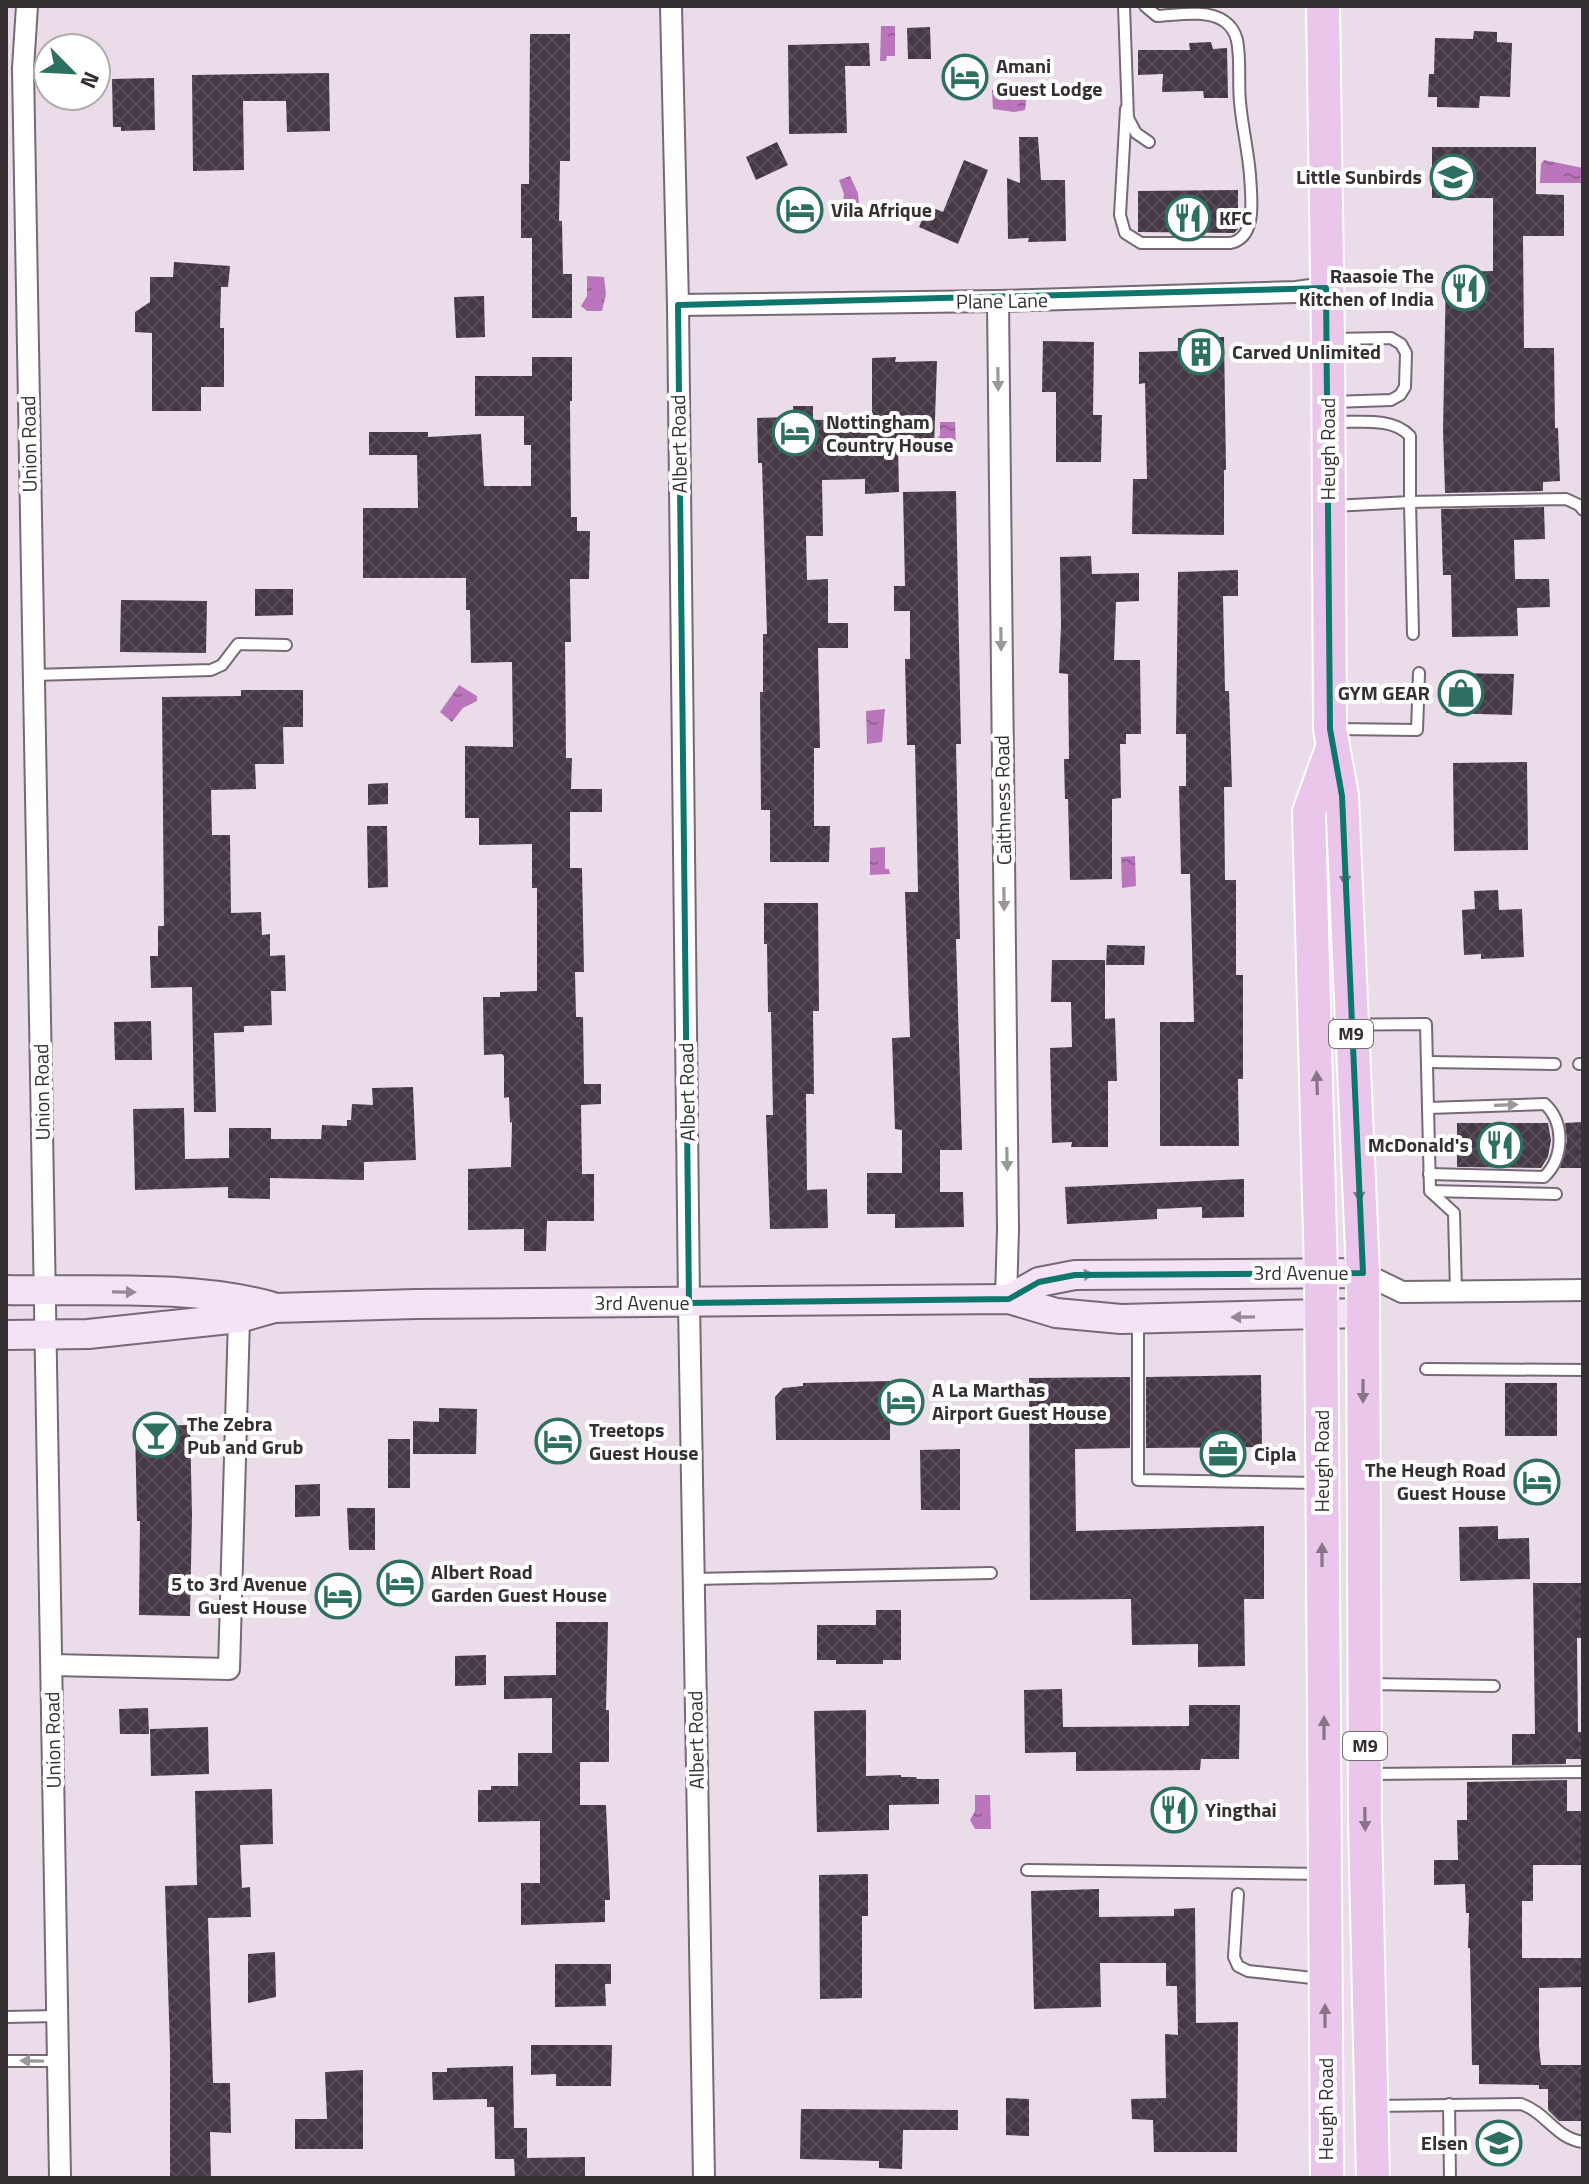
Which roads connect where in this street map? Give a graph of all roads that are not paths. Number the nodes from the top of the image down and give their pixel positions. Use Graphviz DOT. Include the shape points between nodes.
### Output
graph roads {
  1 [pos="27,6"];
  2 [pos="671,6"];
  3 [pos="1124,6"];
  4 [pos="1145,6"];
  5 [pos="1323,6"];
  6 [pos="1126,109"];
  7 [pos="1149,142"];
  8 [pos="1326,288"];
  9 [pos="998,301"];
  10 [pos="678,305"];
  11 [pos="1328,339"];
  12 [pos="1329,412"];
  13 [pos="1410,502"];
  14 [pos="1328,506"];
  15 [pos="1583,510"];
  16 [pos="1413,634"];
  17 [pos="286,645"];
  18 [pos="1419,673"];
  19 [pos="33,675"];
  20 [pos="1331,738"];
  21 [pos="1351,1024"];
  22 [pos="1315,1025"];
  23 [pos="1427,1062"];
  24 [pos="1555,1064"];
  25 [pos="1428,1108"];
  26 [pos="1429,1174"];
  27 [pos="1430,1191"];
  28 [pos="1556,1194"];
  29 [pos="1321,1273"];
  30 [pos="1363,1273"];
  31 [pos="6,1290"];
  32 [pos="1583,1290"];
  33 [pos="46,1291"];
  34 [pos="1456,1291"];
  35 [pos="1402,1292"];
  36 [pos="1008,1299"];
  37 [pos="689,1303"];
  38 [pos="274,1308"];
  39 [pos="1362,1313"];
  40 [pos="1321,1315"];
  41 [pos="239,1318"];
  42 [pos="1138,1319"];
  43 [pos="6,1335"];
  44 [pos="47,1335"];
  45 [pos="1426,1369"];
  46 [pos="1583,1370"];
  47 [pos="1322,1483"];
  48 [pos="991,1573"];
  49 [pos="694,1579"];
  50 [pos="52,1665"];
  51 [pos="1366,1684"];
  52 [pos="1494,1686"];
  53 [pos="1583,1772"];
  54 [pos="1365,1774"];
  55 [pos="1027,1870"];
  56 [pos="1325,1874"];
  57 [pos="1238,1894"];
  58 [pos="1325,1980"];
  59 [pos="57,2016"];
  60 [pos="6,2017"];
  61 [pos="6,2061"];
  62 [pos="58,2061"];
  63 [pos="1449,2104"];
  64 [pos="1372,2106"];
  65 [pos="1583,2142"];
  66 [pos="60,2178"];
  67 [pos="704,2178"];
  68 [pos="1327,2178"];
  69 [pos="1373,2178"];
  70 [pos="1450,2178"];
  1 -- 19 [label="street, Union Road" via="23,68"];
  2 -- 10 [label="street, Albert Road"];
  3 -- 6 [label="lane"];
  4 -- 6 [label="lane" via="1157,16 1207,14 1236,35 1251,192 1249,227 1242,239 1141,243 1125,233 1120,215"];
  5 -- 8 [label="main road, Heugh Road / M9"];
  6 -- 7 [label="lane" via="1131,126"];
  8 -- 9 [label="street, Plane Lane"];
  8 -- 11 [label="main road, Heugh Road / M9"];
  9 -- 10 [label="street, Plane Lane"];
  9 -- 36 [label="street, Caithness Road, one-way"];
  10 -- 37 [label="street, Albert Road"];
  11 -- 12 [label="main road, Heugh Road / M9"];
  11 -- 12 [label="lane" via="1391,338 1406,353 1400,395"];
  12 -- 13 [label="lane" via="1403,428 1410,436"];
  12 -- 14 [label="main road, Heugh Road / M9"];
  13 -- 14 [label="lane"];
  13 -- 15 [label="lane" via="1566,499"];
  13 -- 16 [label="lane"];
  14 -- 20 [label="main road, Heugh Road / M9"];
  17 -- 19 [label="lane" via="238,644 222,665 211,670"];
  18 -- 20 [label="lane" via="1417,730"];
  19 -- 33 [label="street, Union Road"];
  20 -- 21 [label="main road, Heugh Road / M9, one-way" via="1342,796"];
  20 -- 22 [label="main road, Heugh Road / M9" via="1309,812"];
  21 -- 22 [label="lane"];
  21 -- 23 [label="lane" via="1426,1024"];
  21 -- 30 [label="main road, Heugh Road / M9, one-way"];
  29 -- 22 [label="main road, Heugh Road / M9, one-way"];
  23 -- 24 [label="lane"];
  23 -- 25 [label="lane"];
  25 -- 26 [label="lane"];
  25 -- 26 [label="lane, one-way" via="1545,1104 1554,1112 1559,1132 1559,1155 1544,1177"];
  26 -- 27 [label="lane"];
  27 -- 28 [label="lane"];
  27 -- 34 [label="lane" via="1454,1213"];
  29 -- 30 [label="street, 3rd Avenue"];
  36 -- 29 [label="street, 3rd Avenue, one-way" via="1039,1282 1075,1275"];
  29 -- 40 [label="main road, Heugh Road / M9"];
  30 -- 35 [label="street, 3rd Avenue"];
  30 -- 39 [label="main road, Heugh Road / M9"];
  31 -- 33 [label="street, 3rd Avenue"];
  32 -- 34 [label="street, 3rd Avenue"];
  33 -- 38 [label="street, 3rd Avenue, one-way" via="183,1293"];
  33 -- 44 [label="street, Union Road"];
  34 -- 35 [label="street, 3rd Avenue"];
  35 -- 39 [label="street, 3rd Avenue"];
  36 -- 37 [label="street, 3rd Avenue"];
  36 -- 42 [label="street, 3rd Avenue" via="1056,1313"];
  37 -- 38 [label="street, 3rd Avenue"];
  37 -- 49 [label="street, Albert Road"];
  38 -- 41 [label="street, 3rd Avenue"];
  39 -- 40 [label="street, 3rd Avenue"];
  39 -- 51 [label="main road, Heugh Road / M9, one-way"];
  40 -- 42 [label="street, 3rd Avenue, one-way"];
  40 -- 47 [label="main road, Heugh Road / M9"];
  41 -- 44 [label="street, 3rd Avenue"];
  41 -- 50 [label="street" via="229,1669"];
  42 -- 47 [label="lane" via="1138,1480"];
  43 -- 44 [label="street, 3rd Avenue"];
  44 -- 50 [label="street, Union Road"];
  45 -- 46 [label="lane"];
  56 -- 47 [label="main road, Heugh Road / M9, one-way"];
  48 -- 49 [label="lane"];
  49 -- 67 [label="street, Albert Road"];
  50 -- 59 [label="street, Union Road"];
  51 -- 52 [label="lane"];
  51 -- 54 [label="main road, Heugh Road / M9"];
  53 -- 54 [label="lane"];
  54 -- 64 [label="main road, Heugh Road / M9, one-way"];
  55 -- 56 [label="lane"];
  56 -- 58 [label="main road, Heugh Road / M9"];
  57 -- 58 [label="lane" via="1238,1966"];
  68 -- 58 [label="main road, Heugh Road / M9, one-way"];
  59 -- 60 [label="lane"];
  59 -- 62 [label="street, Union Road"];
  62 -- 61 [label="lane, one-way"];
  62 -- 66 [label="street, Union Road"];
  63 -- 64 [label="lane"];
  63 -- 65 [label="lane" via="1521,2104 1541,2114 1562,2136"];
  63 -- 70 [label="lane"];
  64 -- 69 [label="main road, Heugh Road / M9"];
}
